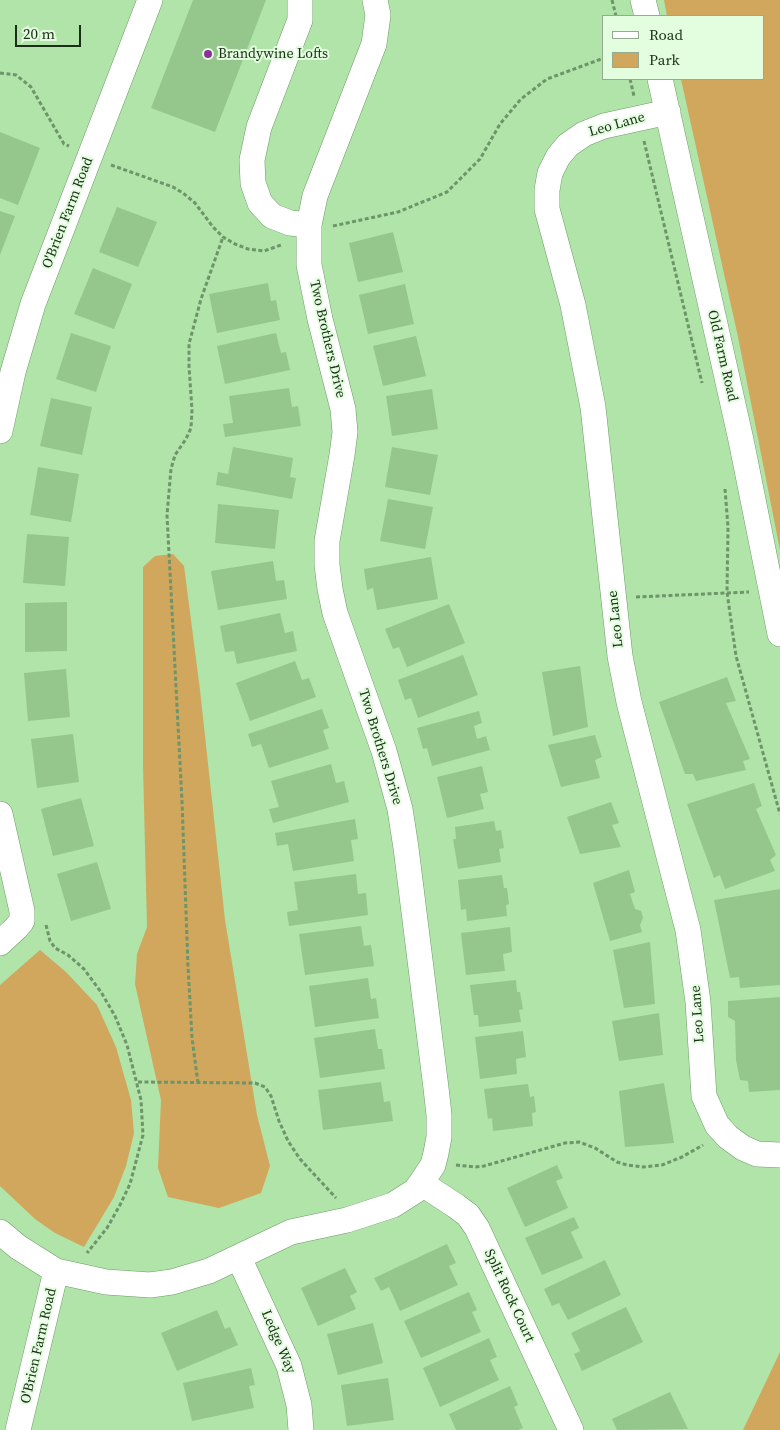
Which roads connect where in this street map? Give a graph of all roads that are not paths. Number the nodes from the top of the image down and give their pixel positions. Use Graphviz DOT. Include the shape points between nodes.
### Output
graph roads {
  1 [pos="150,0"];
  2 [pos="300,0"];
  3 [pos="375,0"];
  4 [pos="643,0"];
  5 [pos="647,15"];
  6 [pos="660,80"];
  7 [pos="668,112"];
  8 [pos="315,229"];
  9 [pos="0,431"];
  10 [pos="780,634"];
  11 [pos="0,814"];
  12 [pos="0,943"];
  13 [pos="780,1155"];
  14 [pos="421,1183"];
  15 [pos="0,1232"];
  16 [pos="240,1258"];
  17 [pos="56,1271"];
  18 [pos="18,1430"];
  19 [pos="301,1430"];
  20 [pos="571,1430"];
  1 -- 9 [label="street, O'Brien Farm Road" via="34,304 13,372"];
  2 -- 8 [label="street" via="300,20 259,127 252,160 253,183 260,203 272,216"];
  3 -- 8 [label="street, Two Brothers Drive" via="378,15 374,44 315,196"];
  4 -- 5 [label="street"];
  6 -- 7 [label="street, Old Farm Road"];
  7 -- 10 [label="street, Old Farm Road" via="741,440"];
  7 -- 13 [label="street, Leo Lane" via="597,129 568,145 550,173 547,209 573,305 593,407 620,656 688,930 698,1002 704,1096 717,1125 728,1137 757,1154"];
  8 -- 14 [label="street, Two Brothers Drive" via="311,274 342,401 345,432 327,541 330,589 400,809 436,1088 439,1138 433,1164"];
  11 -- 12 [label="street" via="22,920"];
  14 -- 16 [label="street, Two Brothers Drive" via="393,1205 291,1232"];
  14 -- 20 [label="street, Split Rock Court" via="468,1215 477,1228"];
  15 -- 17 [label="street, O'Brien Farm Road"];
  16 -- 17 [label="street, Two Brothers Drive" via="172,1282 150,1284 106,1282"];
  16 -- 19 [label="street, Ledge Way" via="289,1366 299,1405"];
  17 -- 18 [label="street, O'Brien Farm Road"];
}
